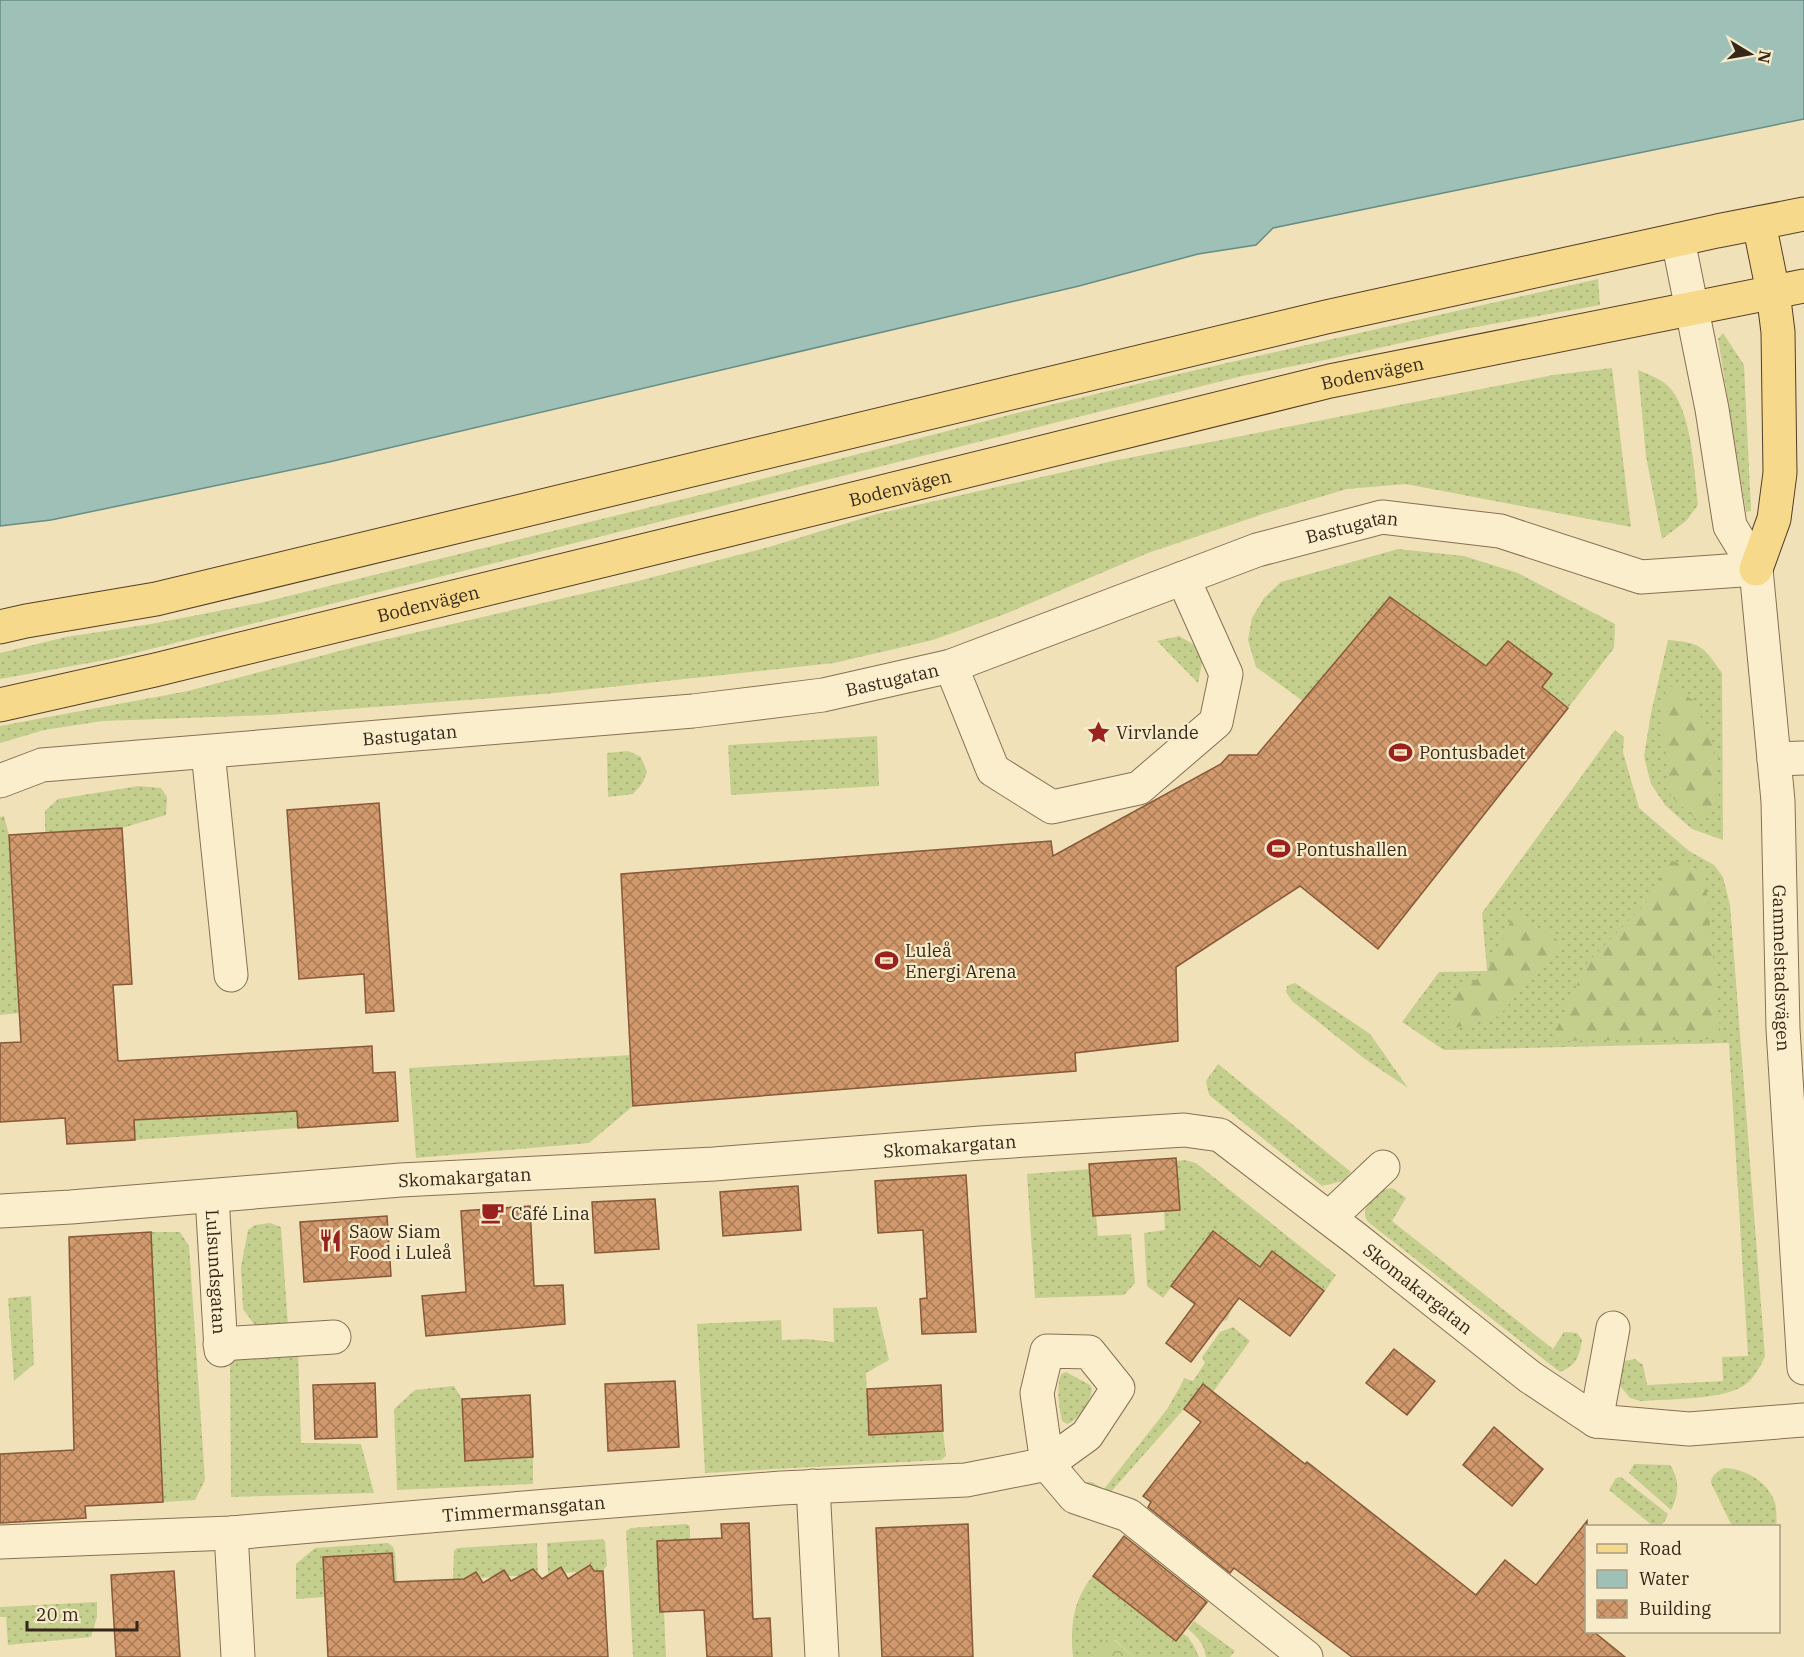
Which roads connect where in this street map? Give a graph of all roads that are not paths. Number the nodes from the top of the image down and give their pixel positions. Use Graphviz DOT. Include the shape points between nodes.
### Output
graph roads {
  1 [pos="1804,214"];
  2 [pos="1760,223"];
  3 [pos="1678,240"];
  4 [pos="1788,289"];
  5 [pos="1691,308"];
  6 [pos="1756,569"];
  7 [pos="1183,578"];
  8 [pos="0,627"];
  9 [pos="951,666"];
  10 [pos="0,705"];
  11 [pos="208,752"];
  12 [pos="1789,758"];
  13 [pos="0,782"];
  14 [pos="231,975"];
  15 [pos="1383,1167"];
  16 [pos="212,1196"];
  17 [pos="0,1211"];
  18 [pos="1329,1218"];
  19 [pos="1613,1328"];
  20 [pos="334,1337"];
  21 [pos="1804,1368"];
  22 [pos="1804,1420"];
  23 [pos="1596,1421"];
  24 [pos="813,1486"];
  25 [pos="231,1533"];
  26 [pos="0,1542"];
  27 [pos="238,1657"];
  28 [pos="822,1657"];
  29 [pos="1306,1657"];
  1 -- 2 [label="main road"];
  2 -- 3 [label="main road"];
  2 -- 4 [label="main road"];
  3 -- 5 [label="street"];
  3 -- 8 [label="main road" via="1326,317 156,599"];
  4 -- 5 [label="main road, Bodenvägen"];
  4 -- 6 [label="main road" via="1778,332 1780,473 1774,519"];
  5 -- 6 [label="street" via="1730,526"];
  5 -- 10 [label="main road, Bodenvägen" via="1330,381"];
  6 -- 7 [label="street, Bastugatan" via="1641,578 1500,531 1382,517 1257,550"];
  6 -- 12 [label="street, Gammelstadsvägen"];
  7 -- 9 [label="street, Bastugatan"];
  7 -- 9 [label="street" via="1226,674 1216,722 1139,788 1052,807 993,770"];
  9 -- 11 [label="street, Bastugatan" via="824,695 705,710"];
  11 -- 13 [label="street, Bastugatan" via="42,765"];
  11 -- 14 [label="street"];
  12 -- 21 [label="street, Gammelstadsvägen" via="1778,801 1783,1029"];
  15 -- 18 [label="street"];
  16 -- 17 [label="street, Skomakargatan"];
  16 -- 18 [label="street, Skomakargatan" via="401,1180 714,1164 1184,1130 1220,1135"];
  16 -- 20 [label="street, Lulsundsgatan" via="220,1347"];
  18 -- 23 [label="street, Skomakargatan" via="1530,1377"];
  19 -- 23 [label="street"];
  22 -- 23 [label="street, Skomakargatan" via="1689,1429"];
  24 -- 25 [label="street, Timmermansgatan"];
  24 -- 28 [label="street"];
  24 -- 29 [label="street, Timmermansgatan" via="966,1480 1047,1464 1075,1497 1128,1515"];
  25 -- 26 [label="street, Timmermansgatan"];
  25 -- 27 [label="street"];
}
